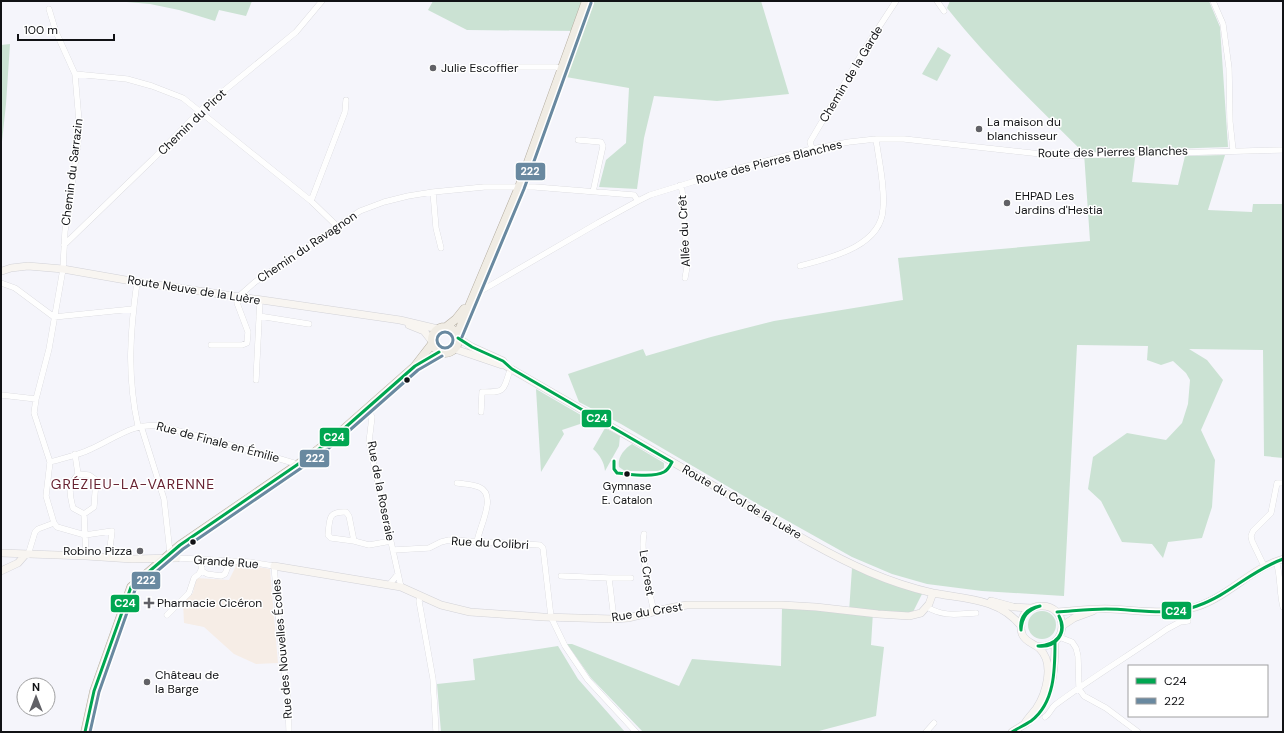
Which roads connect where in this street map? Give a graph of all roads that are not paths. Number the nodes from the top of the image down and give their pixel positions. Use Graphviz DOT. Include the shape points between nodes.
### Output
graph roads {
  1 [pos="322,1"];
  2 [pos="586,1"];
  3 [pos="896,1"];
  4 [pos="937,1"];
  5 [pos="1213,1"];
  6 [pos="48,9"];
  7 [pos="944,11"];
  8 [pos="499,64"];
  9 [pos="561,69"];
  10 [pos="75,74"];
  11 [pos="346,100"];
  12 [pos="199,112"];
  13 [pos="876,139"];
  14 [pos="578,140"];
  15 [pos="812,149"];
  16 [pos="1233,150"];
  17 [pos="1283,150"];
  18 [pos="680,185"];
  19 [pos="519,186"];
  20 [pos="433,192"];
  21 [pos="593,192"];
  22 [pos="311,201"];
  23 [pos="638,201"];
  24 [pos="337,226"];
  25 [pos="64,245"];
  26 [pos="441,248"];
  27 [pos="800,266"];
  28 [pos="63,269"];
  29 [pos="1,272"];
  30 [pos="685,278"];
  31 [pos="137,282"];
  32 [pos="1,283"];
  33 [pos="474,295"];
  34 [pos="238,296"];
  35 [pos="260,300"];
  36 [pos="133,309"];
  37 [pos="259,316"];
  38 [pos="54,317"];
  39 [pos="386,319"];
  40 [pos="309,324"];
  41 [pos="442,328"];
  42 [pos="458,336"];
  43 [pos="432,342"];
  44 [pos="211,345"];
  45 [pos="455,349"];
  46 [pos="439,352"];
  47 [pos="415,366"];
  48 [pos="508,369"];
  49 [pos="256,380"];
  50 [pos="1,395"];
  51 [pos="36,399"];
  52 [pos="367,409"];
  53 [pos="481,412"];
  54 [pos="140,426"];
  55 [pos="75,454"];
  56 [pos="50,462"];
  57 [pos="297,464"];
  58 [pos="78,474"];
  59 [pos="457,483"];
  60 [pos="1283,483"];
  61 [pos="84,514"];
  62 [pos="54,523"];
  63 [pos="644,534"];
  64 [pos="85,535"];
  65 [pos="354,541"];
  66 [pos="391,541"];
  67 [pos="477,542"];
  68 [pos="393,550"];
  69 [pos="1,553"];
  70 [pos="27,554"];
  71 [pos="168,555"];
  72 [pos="86,556"];
  73 [pos="109,557"];
  74 [pos="178,558"];
  75 [pos="200,559"];
  76 [pos="1280,560"];
  77 [pos="230,561"];
  78 [pos="274,566"];
  79 [pos="1264,566"];
  80 [pos="202,568"];
  81 [pos="1,571"];
  82 [pos="398,574"];
  83 [pos="561,576"];
  84 [pos="609,578"];
  85 [pos="631,578"];
  86 [pos="389,585"];
  87 [pos="401,587"];
  88 [pos="933,593"];
  89 [pos="420,597"];
  90 [pos="969,599"];
  91 [pos="927,607"];
  92 [pos="1283,607"];
  93 [pos="1032,608"];
  94 [pos="1099,608"];
  95 [pos="654,612"];
  96 [pos="1057,612"];
  97 [pos="976,613"];
  98 [pos="167,615"];
  99 [pos="551,617"];
  100 [pos="614,619"];
  101 [pos="1188,621"];
  102 [pos="1021,626"];
  103 [pos="1062,626"];
  104 [pos="1057,639"];
  105 [pos="1037,646"];
  106 [pos="1079,689"];
  107 [pos="1046,717"];
  108 [pos="934,723"];
  109 [pos="1025,724"];
  110 [pos="85,732"];
  111 [pos="289,732"];
  112 [pos="436,732"];
  113 [pos="636,732"];
  114 [pos="926,732"];
  115 [pos="1012,732"];
  116 [pos="1138,732"];
  1 -- 12 [label="street, Chemin du Pirot" via="296,32"];
  2 -- 9 [label="main road"];
  3 -- 15 [label="street, Chemin de la Garde" via="810,142"];
  4 -- 7 [label="street"];
  5 -- 16 [label="street" via="1223,24 1229,68"];
  6 -- 10 [label="street, Chemin du Sarrazin"];
  8 -- 9 [label="street" via="510,67"];
  9 -- 19 [label="main road"];
  10 -- 12 [label="street" via="127,79 152,86 183,98"];
  10 -- 25 [label="street, Chemin du Sarrazin" via="78,144"];
  11 -- 22 [label="street" via="345,112"];
  12 -- 22 [label="street"];
  12 -- 25 [label="street, Chemin du Pirot"];
  13 -- 15 [label="street, Route des Pierres Blanches"];
  13 -- 16 [label="street, Route des Pierres Blanches" via="904,139 1059,156"];
  13 -- 27 [label="street" via="883,211 878,226 869,237 855,247"];
  14 -- 21 [label="street" via="601,142 603,146"];
  15 -- 18 [label="street, Route des Pierres Blanches"];
  16 -- 17 [label="street, Route des Pierres Blanches"];
  18 -- 23 [label="street, Route des Pierres Blanches"];
  18 -- 30 [label="street, Allée du Crêt" via="687,267"];
  19 -- 20 [label="street, Chemin du Ravagnon"];
  19 -- 21 [label="street, Chemin du Ravagnon"];
  19 -- 33 [label="main road"];
  20 -- 24 [label="street, Chemin du Ravagnon" via="384,202 360,211"];
  20 -- 26 [label="street" via="436,228"];
  21 -- 23 [label="street, Chemin du Ravagnon" via="634,195"];
  22 -- 24 [label="street"];
  23 -- 33 [label="street, Route des Pierres Blanches"];
  24 -- 34 [label="street, Chemin du Ravagnon"];
  25 -- 28 [label="street, Chemin du Sarrazin"];
  28 -- 29 [label="street, Route Neuve de la Luère" via="28,266"];
  28 -- 31 [label="street, Route Neuve de la Luère"];
  28 -- 38 [label="street, Chemin du Sarrazin"];
  31 -- 34 [label="street, Route Neuve de la Luère"];
  31 -- 36 [label="street"];
  32 -- 38 [label="street" via="15,288"];
  33 -- 41 [label="main road" via="460,314"];
  33 -- 42 [label="main road"];
  34 -- 35 [label="street, Route Neuve de la Luère"];
  34 -- 44 [label="street" via="237,303 248,332 247,343"];
  35 -- 37 [label="street"];
  35 -- 39 [label="street, Route Neuve de la Luère"];
  36 -- 38 [label="street"];
  36 -- 54 [label="street" via="131,390"];
  37 -- 40 [label="street"];
  37 -- 49 [label="street"];
  38 -- 51 [label="street, Chemin du Sarrazin"];
  39 -- 41 [label="street, Route Neuve de la Luère"];
  39 -- 43 [label="street, Route Neuve de la Luère" via="418,328 424,331"];
  41 -- 42 [label="main road" via="451,328"];
  41 -- 43 [label="main road" via="432,335"];
  42 -- 45 [label="main road"];
  42 -- 48 [label="street, Route du Col de la Luère" via="472,347 503,362"];
  43 -- 46 [label="main road"];
  43 -- 47 [label="main road"];
  45 -- 46 [label="main road" via="445,354"];
  45 -- 48 [label="street, Route du Col de la Luère"];
  46 -- 47 [label="main road"];
  47 -- 52 [label="main road"];
  48 -- 53 [label="street" via="504,388 499,392 482,392"];
  48 -- 88 [label="street, Route du Col de la Luère" via="842,559 890,581"];
  50 -- 51 [label="street"];
  51 -- 56 [label="street, Chemin du Sarrazin" via="34,413"];
  52 -- 57 [label="main road" via="331,440"];
  52 -- 66 [label="street, Rue de la Roseraie" via="372,417 369,442"];
  54 -- 55 [label="street, Rue de Finale en Émilie" via="90,450"];
  54 -- 57 [label="street, Rue de Finale en Émilie" via="160,426"];
  54 -- 71 [label="street" via="164,499"];
  55 -- 56 [label="street, Rue de Finale en Émilie"];
  55 -- 58 [label="street"];
  56 -- 62 [label="street" via="46,496"];
  57 -- 71 [label="main road"];
  58 -- 61 [label="street" via="71,482 69,493 72,508"];
  58 -- 61 [label="street" via="89,474 96,480 94,507"];
  59 -- 67 [label="street" via="478,486 485,490 488,504"];
  60 -- 79 [label="street" via="1277,483 1271,513 1251,536"];
  61 -- 64 [label="street"];
  62 -- 64 [label="street" via="57,527"];
  62 -- 70 [label="street" via="35,532"];
  63 -- 95 [label="street, Le Crest" via="643,546"];
  64 -- 72 [label="street"];
  64 -- 73 [label="street" via="112,531"];
  65 -- 65 [label="street" via="346,512 332,514 328,535 330,538"];
  65 -- 66 [label="street" via="368,545"];
  66 -- 68 [label="street, Rue de la Roseraie"];
  67 -- 68 [label="street, Rue du Colibri" via="448,540 429,548"];
  67 -- 99 [label="street, Rue du Colibri" via="540,545 543,548"];
  68 -- 82 [label="street, Rue de la Roseraie"];
  69 -- 70 [label="street, Grande Rue"];
  70 -- 72 [label="street, Grande Rue"];
  70 -- 81 [label="street" via="18,563"];
  71 -- 73 [label="street, Grande Rue" via="132,559"];
  71 -- 74 [label="street, Grande Rue"];
  71 -- 110 [label="main road" via="131,587 94,691"];
  72 -- 73 [label="street, Grande Rue"];
  74 -- 75 [label="street, Grande Rue"];
  75 -- 77 [label="street, Grande Rue"];
  75 -- 80 [label="street"];
  76 -- 79 [label="street"];
  76 -- 92 [label="street" via="1278,568"];
  77 -- 78 [label="street, Grande Rue"];
  77 -- 80 [label="street" via="225,574 221,576 207,574"];
  78 -- 86 [label="street, Grande Rue"];
  78 -- 111 [label="street, Rue des Nouvelles Écoles" via="288,697"];
  79 -- 94 [label="street" via="1208,602 1187,610 1164,612"];
  80 -- 98 [label="street" via="194,578 189,593"];
  82 -- 86 [label="street"];
  82 -- 87 [label="street, Rue de la Roseraie"];
  83 -- 84 [label="street"];
  84 -- 85 [label="street"];
  84 -- 100 [label="street"];
  86 -- 87 [label="street, Grande Rue"];
  87 -- 89 [label="street, Rue du Crest"];
  88 -- 90 [label="street, Route du Col de la Luère"];
  88 -- 91 [label="street"];
  89 -- 99 [label="street, Rue du Crest" via="470,612"];
  89 -- 112 [label="street" via="433,679"];
  90 -- 93 [label="street, Route du Col de la Luère"];
  90 -- 102 [label="street, Route du Col de la Luère" via="1000,608 1009,613"];
  91 -- 95 [label="street, Rue du Crest" via="921,613 909,616 782,605 687,605"];
  91 -- 97 [label="street" via="945,614"];
  93 -- 96 [label="street" via="1045,606"];
  93 -- 102 [label="street" via="1022,618"];
  94 -- 96 [label="street"];
  94 -- 103 [label="street"];
  95 -- 100 [label="street, Rue du Crest"];
  96 -- 103 [label="street"];
  99 -- 100 [label="street, Rue du Crest"];
  99 -- 113 [label="street" via="565,646 588,680"];
  101 -- 106 [label="street" via="1170,628"];
  102 -- 105 [label="street" via="1025,639"];
  103 -- 104 [label="street"];
  104 -- 105 [label="street" via="1046,646"];
  104 -- 106 [label="street" via="1072,642 1076,648"];
  104 -- 109 [label="street" via="1051,689 1037,715"];
  105 -- 109 [label="street" via="1047,663 1047,681 1038,705"];
  106 -- 107 [label="street" via="1053,707"];
  106 -- 116 [label="street" via="1084,696 1106,708"];
  108 -- 114 [label="street"];
  109 -- 115 [label="street"];
}
